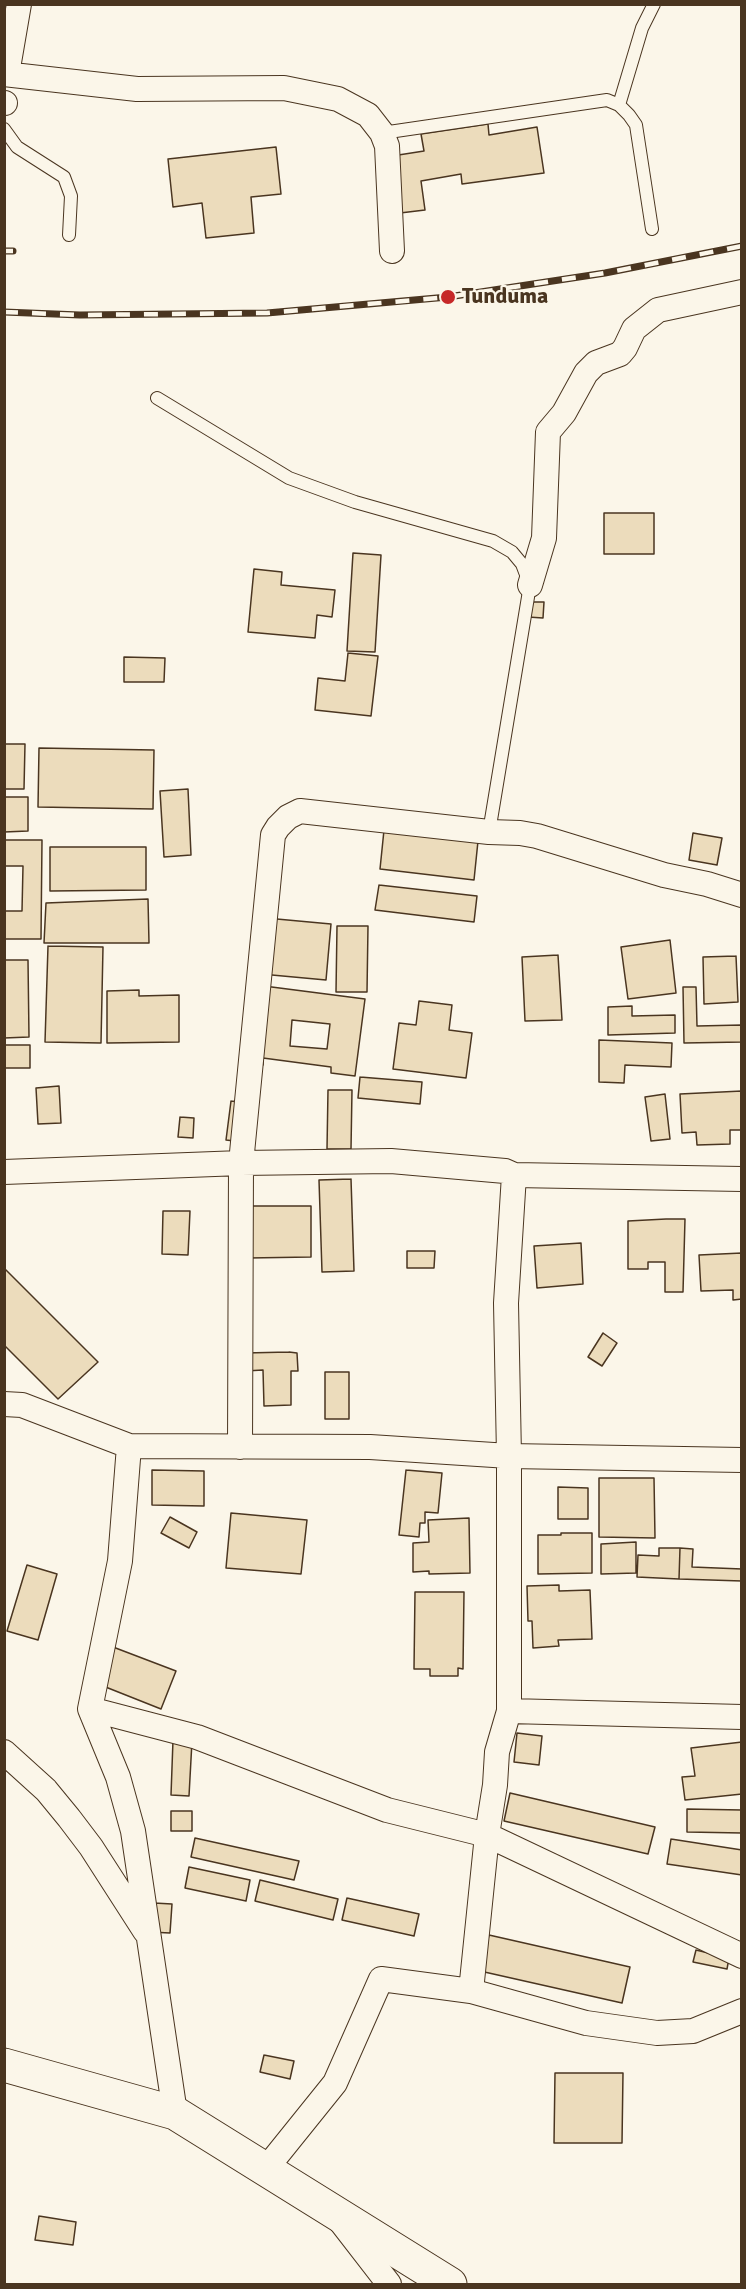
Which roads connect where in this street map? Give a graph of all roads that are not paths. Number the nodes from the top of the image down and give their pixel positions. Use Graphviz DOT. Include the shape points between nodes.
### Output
graph roads {
  1 [pos="19,4"];
  2 [pos="654,4"];
  3 [pos="5,91"];
  4 [pos="619,105"];
  5 [pos="4,129"];
  6 [pos="382,133"];
  7 [pos="652,229"];
  8 [pos="69,235"];
  9 [pos="392,250"];
  10 [pos="741,292"];
  11 [pos="157,398"];
  12 [pos="530,585"];
  13 [pos="489,832"];
  14 [pos="741,895"];
  15 [pos="241,1163"];
  16 [pos="4,1172"];
  17 [pos="514,1175"];
  18 [pos="741,1179"];
  19 [pos="4,1404"];
  20 [pos="129,1446"];
  21 [pos="240,1447"];
  22 [pos="509,1456"];
  23 [pos="741,1460"];
  24 [pos="90,1709"];
  25 [pos="509,1711"];
  26 [pos="741,1717"];
  27 [pos="4,1752"];
  28 [pos="487,1835"];
  29 [pos="150,1938"];
  30 [pos="741,1956"];
  31 [pos="471,1991"];
  32 [pos="741,2011"];
  33 [pos="4,2065"];
  34 [pos="175,2113"];
  35 [pos="265,2170"];
  36 [pos="333,2211"];
  37 [pos="389,2284"];
  38 [pos="450,2284"];
  1 -- 3 [label="street"];
  2 -- 4 [label="lane" via="642,28"];
  3 -- 6 [label="street" via="284,88 338,99 368,115"];
  4 -- 6 [label="lane" via="607,100"];
  4 -- 7 [label="lane" via="636,126"];
  5 -- 8 [label="lane" via="16,147 64,177 71,196"];
  6 -- 9 [label="street" via="387,146"];
  10 -- 12 [label="street" via="657,310 634,329 620,354 596,363 586,373 564,413 548,432 544,538"];
  11 -- 12 [label="lane" via="290,478 355,502 493,541 512,552 522,564"];
  12 -- 13 [label="lane"];
  13 -- 14 [label="street" via="537,836"];
  13 -- 15 [label="street" via="300,811 278,826 273,835"];
  15 -- 16 [label="street"];
  15 -- 17 [label="street" via="392,1161"];
  15 -- 21 [label="street"];
  17 -- 18 [label="street"];
  17 -- 22 [label="street" via="506,1303"];
  19 -- 20 [label="street" via="22,1405"];
  20 -- 21 [label="street"];
  20 -- 24 [label="street" via="120,1562"];
  21 -- 22 [label="street" via="370,1447"];
  22 -- 23 [label="street"];
  22 -- 25 [label="street"];
  24 -- 28 [label="street" via="197,1737 387,1810"];
  24 -- 29 [label="street" via="118,1777 133,1830"];
  25 -- 26 [label="street"];
  25 -- 28 [label="street" via="497,1752"];
  27 -- 29 [label="street" via="46,1790 69,1818"];
  28 -- 30 [label="street"];
  28 -- 31 [label="street"];
  29 -- 34 [label="street"];
  31 -- 32 [label="street" via="586,2023 657,2033 693,2031"];
  31 -- 35 [label="street" via="381,1979 335,2083"];
  33 -- 34 [label="main road"];
  34 -- 35 [label="main road"];
  35 -- 36 [label="main road"];
  36 -- 37 [label="street"];
  36 -- 38 [label="main road"];
}
